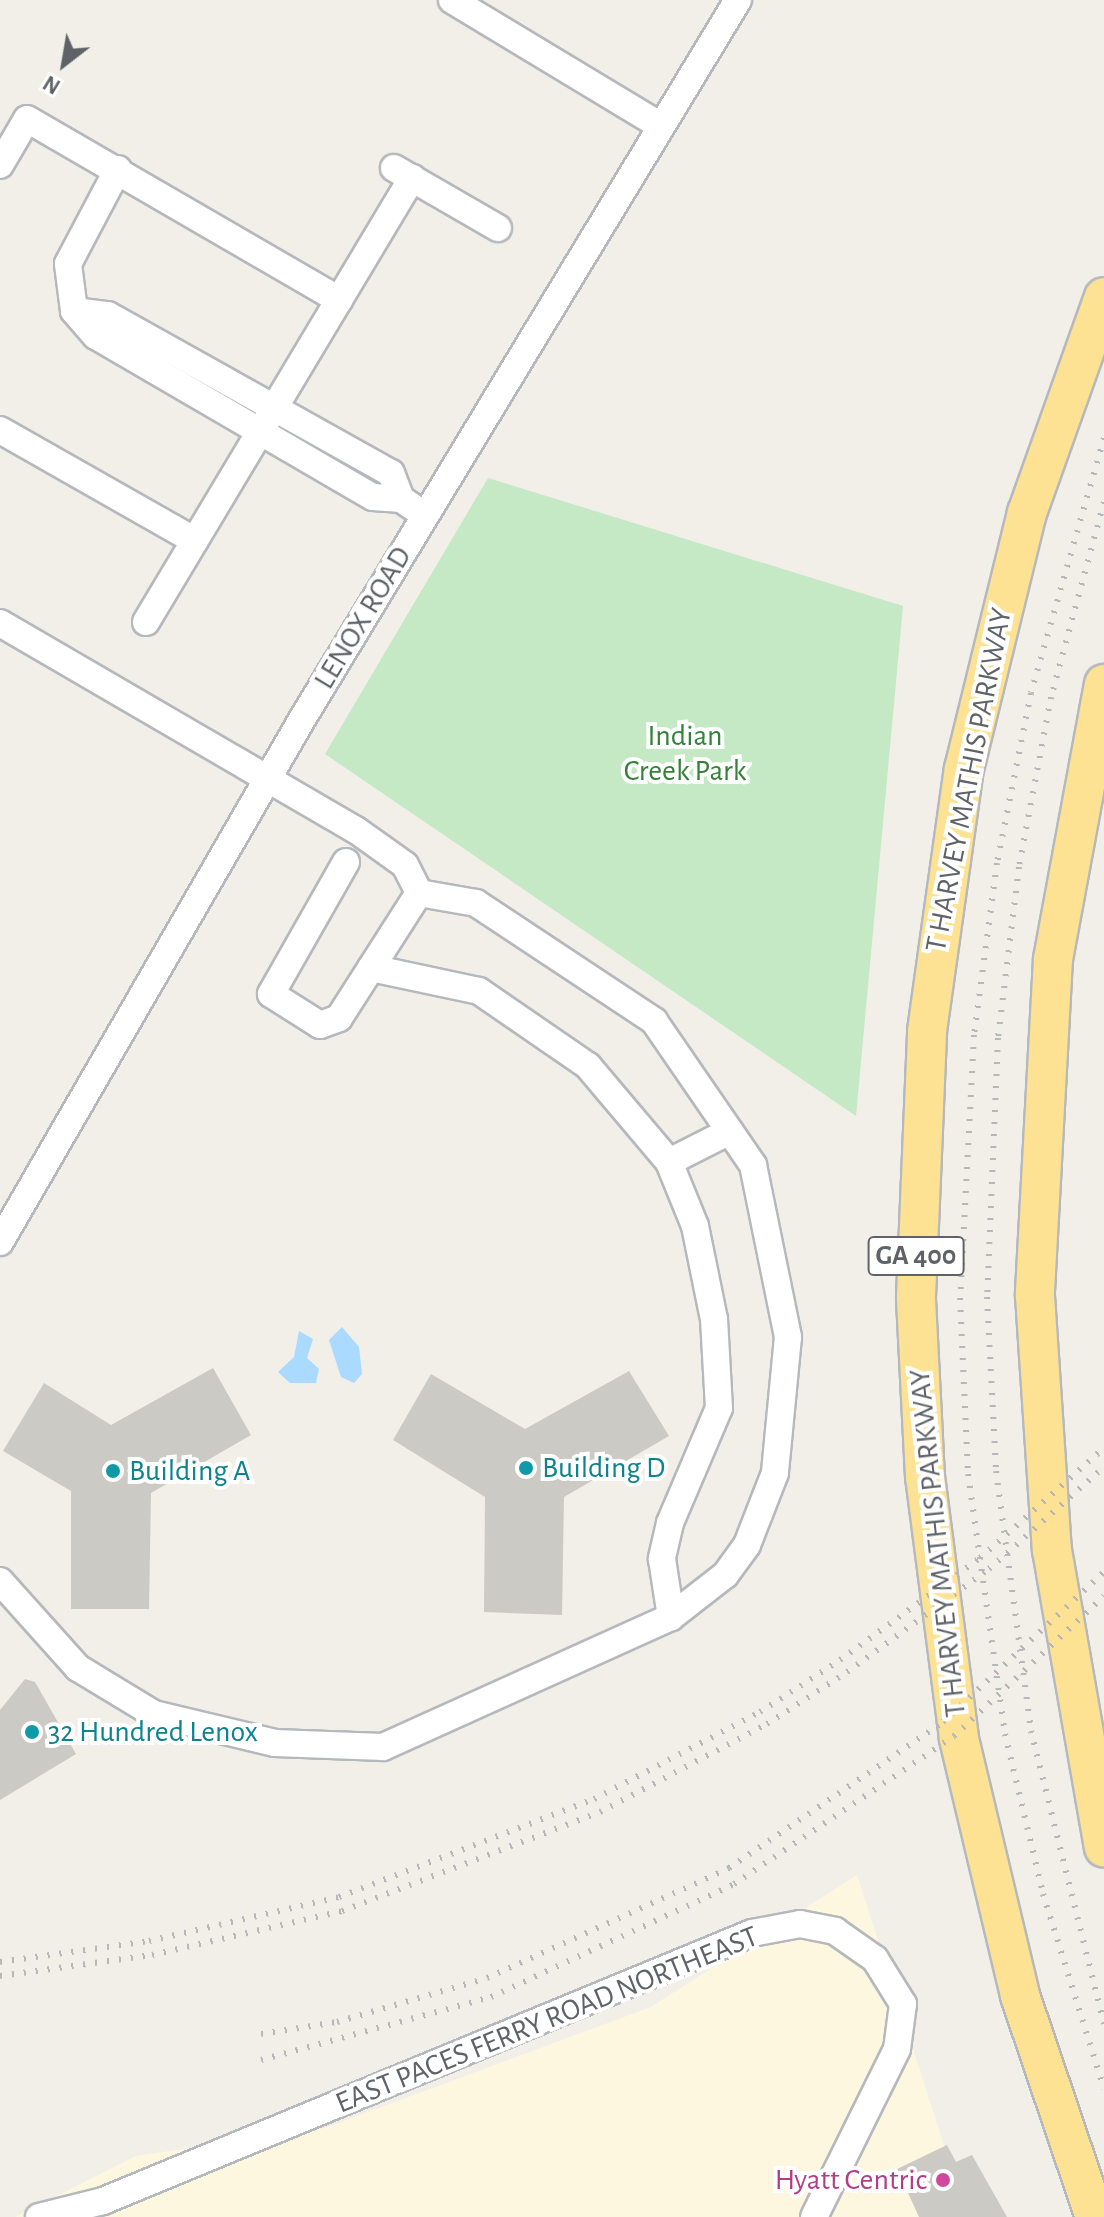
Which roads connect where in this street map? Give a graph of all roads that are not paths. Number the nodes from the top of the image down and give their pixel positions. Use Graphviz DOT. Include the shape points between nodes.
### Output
graph roads {
  1 [pos="452,0"];
  2 [pos="738,0"];
  3 [pos="661,126"];
  4 [pos="0,165"];
  5 [pos="118,169"];
  6 [pos="498,228"];
  7 [pos="1104,297"];
  8 [pos="339,300"];
  9 [pos="267,420"];
  10 [pos="0,430"];
  11 [pos="425,515"];
  12 [pos="195,541"];
  13 [pos="146,622"];
  14 [pos="0,623"];
  15 [pos="1104,684"];
  16 [pos="271,778"];
  17 [pos="346,862"];
  18 [pos="419,893"];
  19 [pos="371,968"];
  20 [pos="730,1131"];
  21 [pos="669,1162"];
  22 [pos="0,1242"];
  23 [pos="0,1581"];
  24 [pos="671,1617"];
  25 [pos="1104,1847"];
  26 [pos="39,2217"];
  27 [pos="814,2217"];
  28 [pos="1095,2217"];
  1 -- 3 [label="street"];
  2 -- 3 [label="street, LENOX ROAD"];
  3 -- 11 [label="street, LENOX ROAD"];
  4 -- 5 [label="street" via="27,119"];
  5 -- 8 [label="street"];
  5 -- 9 [label="street" via="68,264 74,311 108,315"];
  6 -- 8 [label="street" via="403,173"];
  7 -- 28 [label="highway, T HARVEY MATHIS PARKWAY / GA 400" via="1027,513 964,769 927,1031 916,1297 925,1477 962,1752 1020,1995"];
  8 -- 9 [label="street"];
  9 -- 11 [label="street" via="391,473 401,499"];
  9 -- 12 [label="street"];
  10 -- 12 [label="street"];
  11 -- 16 [label="street, LENOX ROAD"];
  12 -- 13 [label="street"];
  14 -- 16 [label="street"];
  15 -- 25 [label="highway" via="1053,959 1035,1296 1052,1550"];
  16 -- 18 [label="street" via="405,865"];
  16 -- 22 [label="street, LENOX ROAD"];
  17 -- 19 [label="street" via="271,994 320,1025 331,1024"];
  18 -- 19 [label="street"];
  18 -- 20 [label="street" via="476,903 654,1021"];
  19 -- 21 [label="street" via="479,991 588,1066"];
  20 -- 21 [label="street"];
  20 -- 24 [label="street" via="753,1165 788,1337 775,1473 747,1545 725,1575"];
  21 -- 24 [label="street" via="699,1242 719,1408 670,1523 662,1559"];
  23 -- 24 [label="street" via="78,1668 154,1714 275,1743 383,1747"];
  26 -- 27 [label="street, EAST PACES FERRY ROAD NORTHEAST" via="103,2201 752,1933 800,1924 835,1931 875,1959 903,2004 897,2049"];
}
